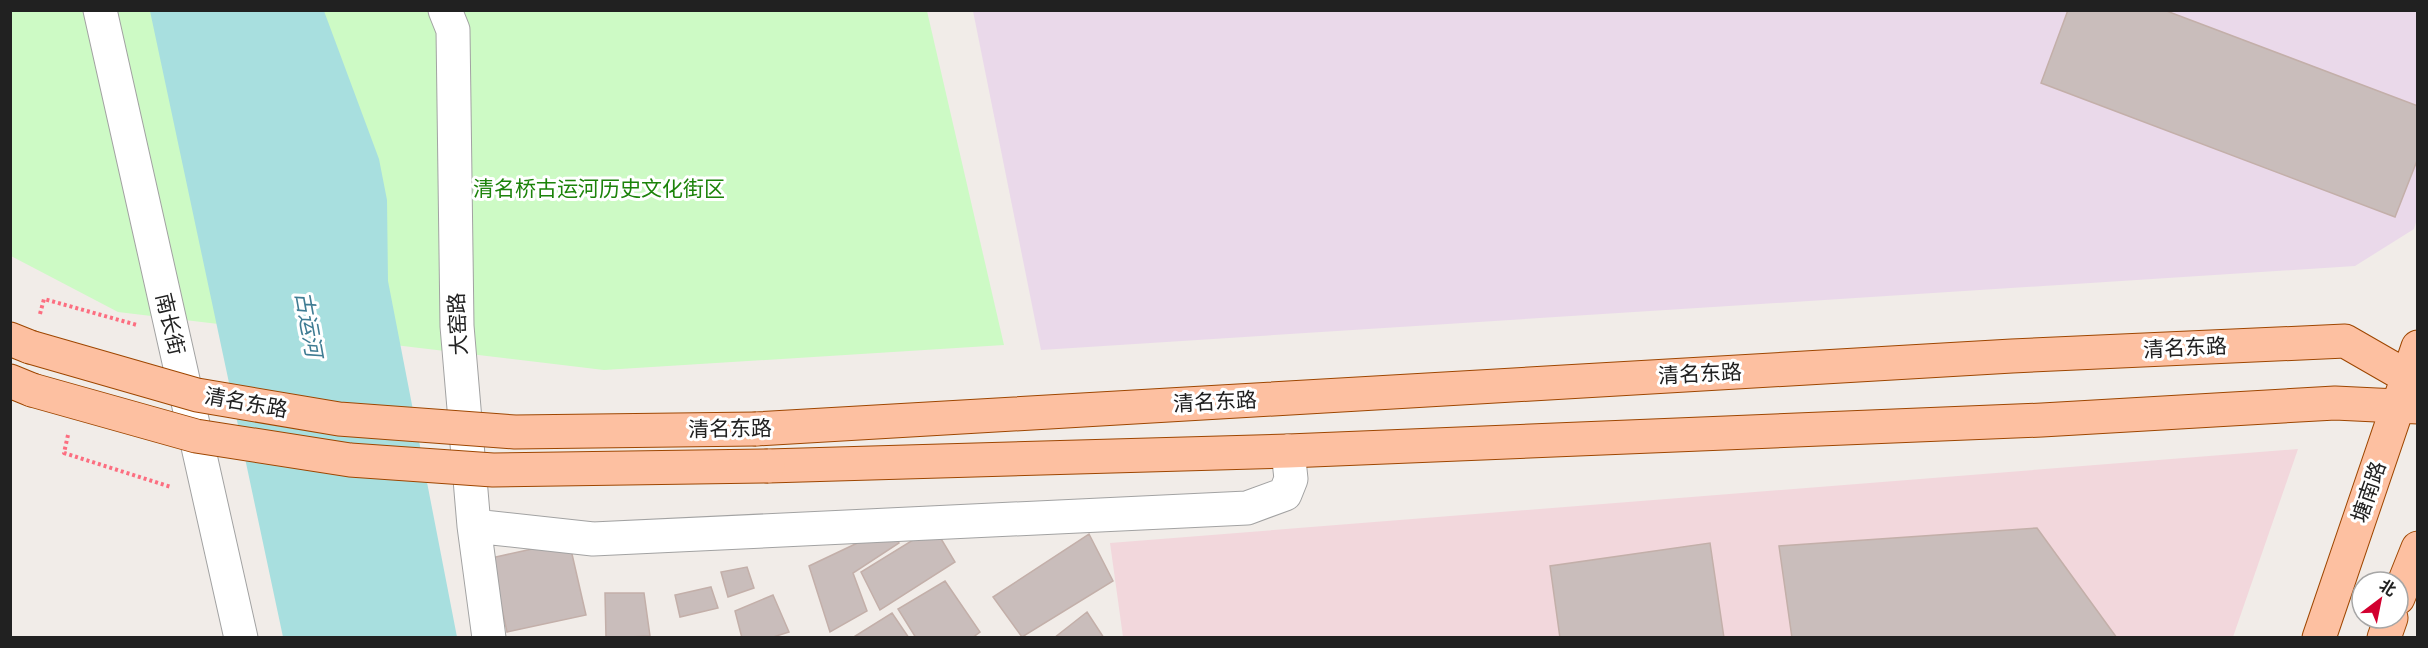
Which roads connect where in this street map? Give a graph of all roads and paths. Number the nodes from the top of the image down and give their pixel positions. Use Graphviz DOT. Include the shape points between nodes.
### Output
graph roads {
  1 [pos="100,10"];
  2 [pos="445,10"];
  3 [pos="172,335"];
  4 [pos="20,343"];
  5 [pos="2418,347"];
  6 [pos="21,385"];
  7 [pos="2410,393"];
  8 [pos="76,402"];
  9 [pos="1288,451"];
  10 [pos="209,499"];
  11 [pos="474,526"];
  12 [pos="2418,548"];
  13 [pos="2410,574"];
  14 [pos="241,638"];
  15 [pos="489,638"];
  16 [pos="2319,638"];
  1 -- 3 [label="street, 南长街"];
  2 -- 11 [label="street, 大窑路" via="453,30 457,326"];
  3 -- 4 [label="path" via="44,299"];
  3 -- 10 [label="street, 南长街"];
  4 -- 7 [label="main road, 清名东路, bridge" via="197,395 339,419 515,432 756,429 2012,356 2345,341"];
  5 -- 7 [label="main road, 塘南路"];
  6 -- 8 [label="main road, 清名东路, bridge"];
  7 -- 9 [label="main road, 清名东路" via="2336,403 2042,420"];
  7 -- 16 [label="main road, 塘南路"];
  8 -- 9 [label="main road, 清名东路, bridge" via="196,436 350,460 493,470"];
  8 -- 10 [label="path" via="64,453"];
  9 -- 11 [label="street" via="1291,479 1285,494 1247,508 593,539"];
  10 -- 14 [label="street, 南长街"];
  11 -- 15 [label="street, 大窑路"];
  12 -- 13 [label="main road"];
}
